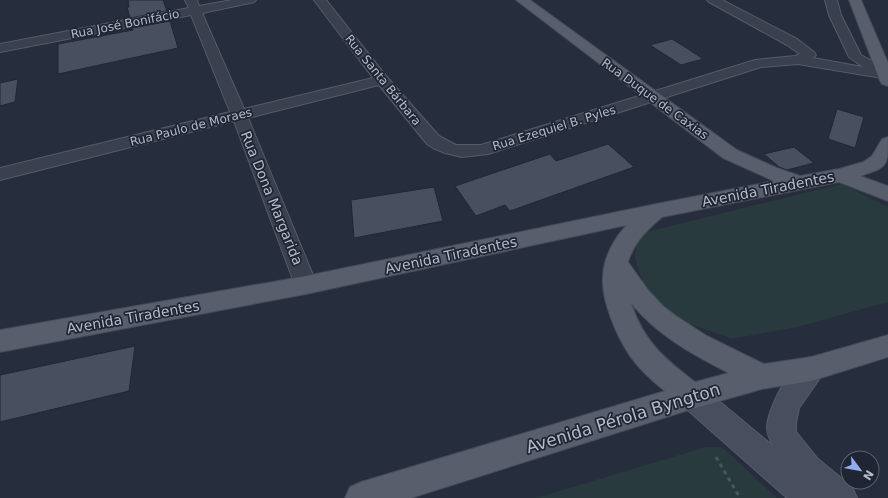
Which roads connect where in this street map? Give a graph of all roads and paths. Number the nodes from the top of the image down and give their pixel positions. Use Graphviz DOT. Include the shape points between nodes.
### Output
graph roads {
  1 [pos="250,0"];
  2 [pos="320,0"];
  3 [pos="522,0"];
  4 [pos="713,0"];
  5 [pos="831,0"];
  6 [pos="855,0"];
  7 [pos="868,0"];
  8 [pos="193,5"];
  9 [pos="879,25"];
  10 [pos="882,46"];
  11 [pos="0,48"];
  12 [pos="803,57"];
  13 [pos="856,57"];
  14 [pos="887,78"];
  15 [pos="382,80"];
  16 [pos="653,97"];
  17 [pos="239,115"];
  18 [pos="888,143"];
  19 [pos="454,151"];
  20 [pos="879,160"];
  21 [pos="0,174"];
  22 [pos="840,175"];
  23 [pos="888,178"];
  24 [pos="798,182"];
  25 [pos="888,194"];
  26 [pos="656,211"];
  27 [pos="617,263"];
  28 [pos="306,285"];
  29 [pos="0,341"];
  30 [pos="888,346"];
  31 [pos="811,369"];
  32 [pos="762,377"];
  33 [pos="692,396"];
  34 [pos="716,457"];
  35 [pos="361,498"];
  36 [pos="740,498"];
  37 [pos="811,498"];
  38 [pos="841,498"];
  1 -- 8 [label="street, Rua José Bonifácio"];
  2 -- 15 [label="street, Rua Santa Bárbara"];
  3 -- 16 [label="main road, Rua Duque de Caxias"];
  4 -- 12 [label="street" via="792,42"];
  5 -- 13 [label="street" via="834,15"];
  6 -- 10 [label="main road"];
  7 -- 9 [label="main road"];
  8 -- 11 [label="street, Rua José Bonifácio"];
  8 -- 17 [label="street, Rua Dona Margarida"];
  10 -- 14 [label="main road"];
  12 -- 13 [label="street"];
  12 -- 14 [label="street"];
  12 -- 16 [label="street, Rua Ezequiel B. Pyles" via="760,63"];
  13 -- 14 [label="street"];
  15 -- 17 [label="street, Rua Paulo de Moraes"];
  15 -- 19 [label="street, Rua Santa Bárbara" via="433,140 442,147"];
  16 -- 19 [label="street, Rua Ezequiel B. Pyles" via="482,150"];
  16 -- 24 [label="main road, Rua Duque de Caxias" via="730,154 764,171"];
  17 -- 21 [label="street, Rua Paulo de Moraes"];
  17 -- 28 [label="street, Rua Dona Margarida"];
  18 -- 20 [label="main road"];
  20 -- 22 [label="main road, Avenida Tiradentes" via="870,166"];
  20 -- 23 [label="main road" via="882,171"];
  22 -- 24 [label="main road, Avenida Tiradentes"];
  22 -- 25 [label="main road"];
  24 -- 26 [label="main road, Avenida Tiradentes"];
  26 -- 27 [label="main road" via="626,240"];
  26 -- 28 [label="main road, Avenida Tiradentes"];
  27 -- 32 [label="main road" via="643,301 664,322"];
  27 -- 33 [label="main road" via="614,277 622,315 640,349 664,374"];
  28 -- 29 [label="main road, Avenida Tiradentes"];
  30 -- 31 [label="main road, Avenida Pérola Byngton"];
  31 -- 32 [label="main road, Avenida Pérola Byngton"];
  31 -- 38 [label="main road" via="790,396 782,432 793,453 811,473"];
  32 -- 33 [label="main road, Avenida Pérola Byngton"];
  33 -- 35 [label="main road, Avenida Pérola Byngton"];
  33 -- 37 [label="main road"];
  34 -- 36 [label="path"];
}
